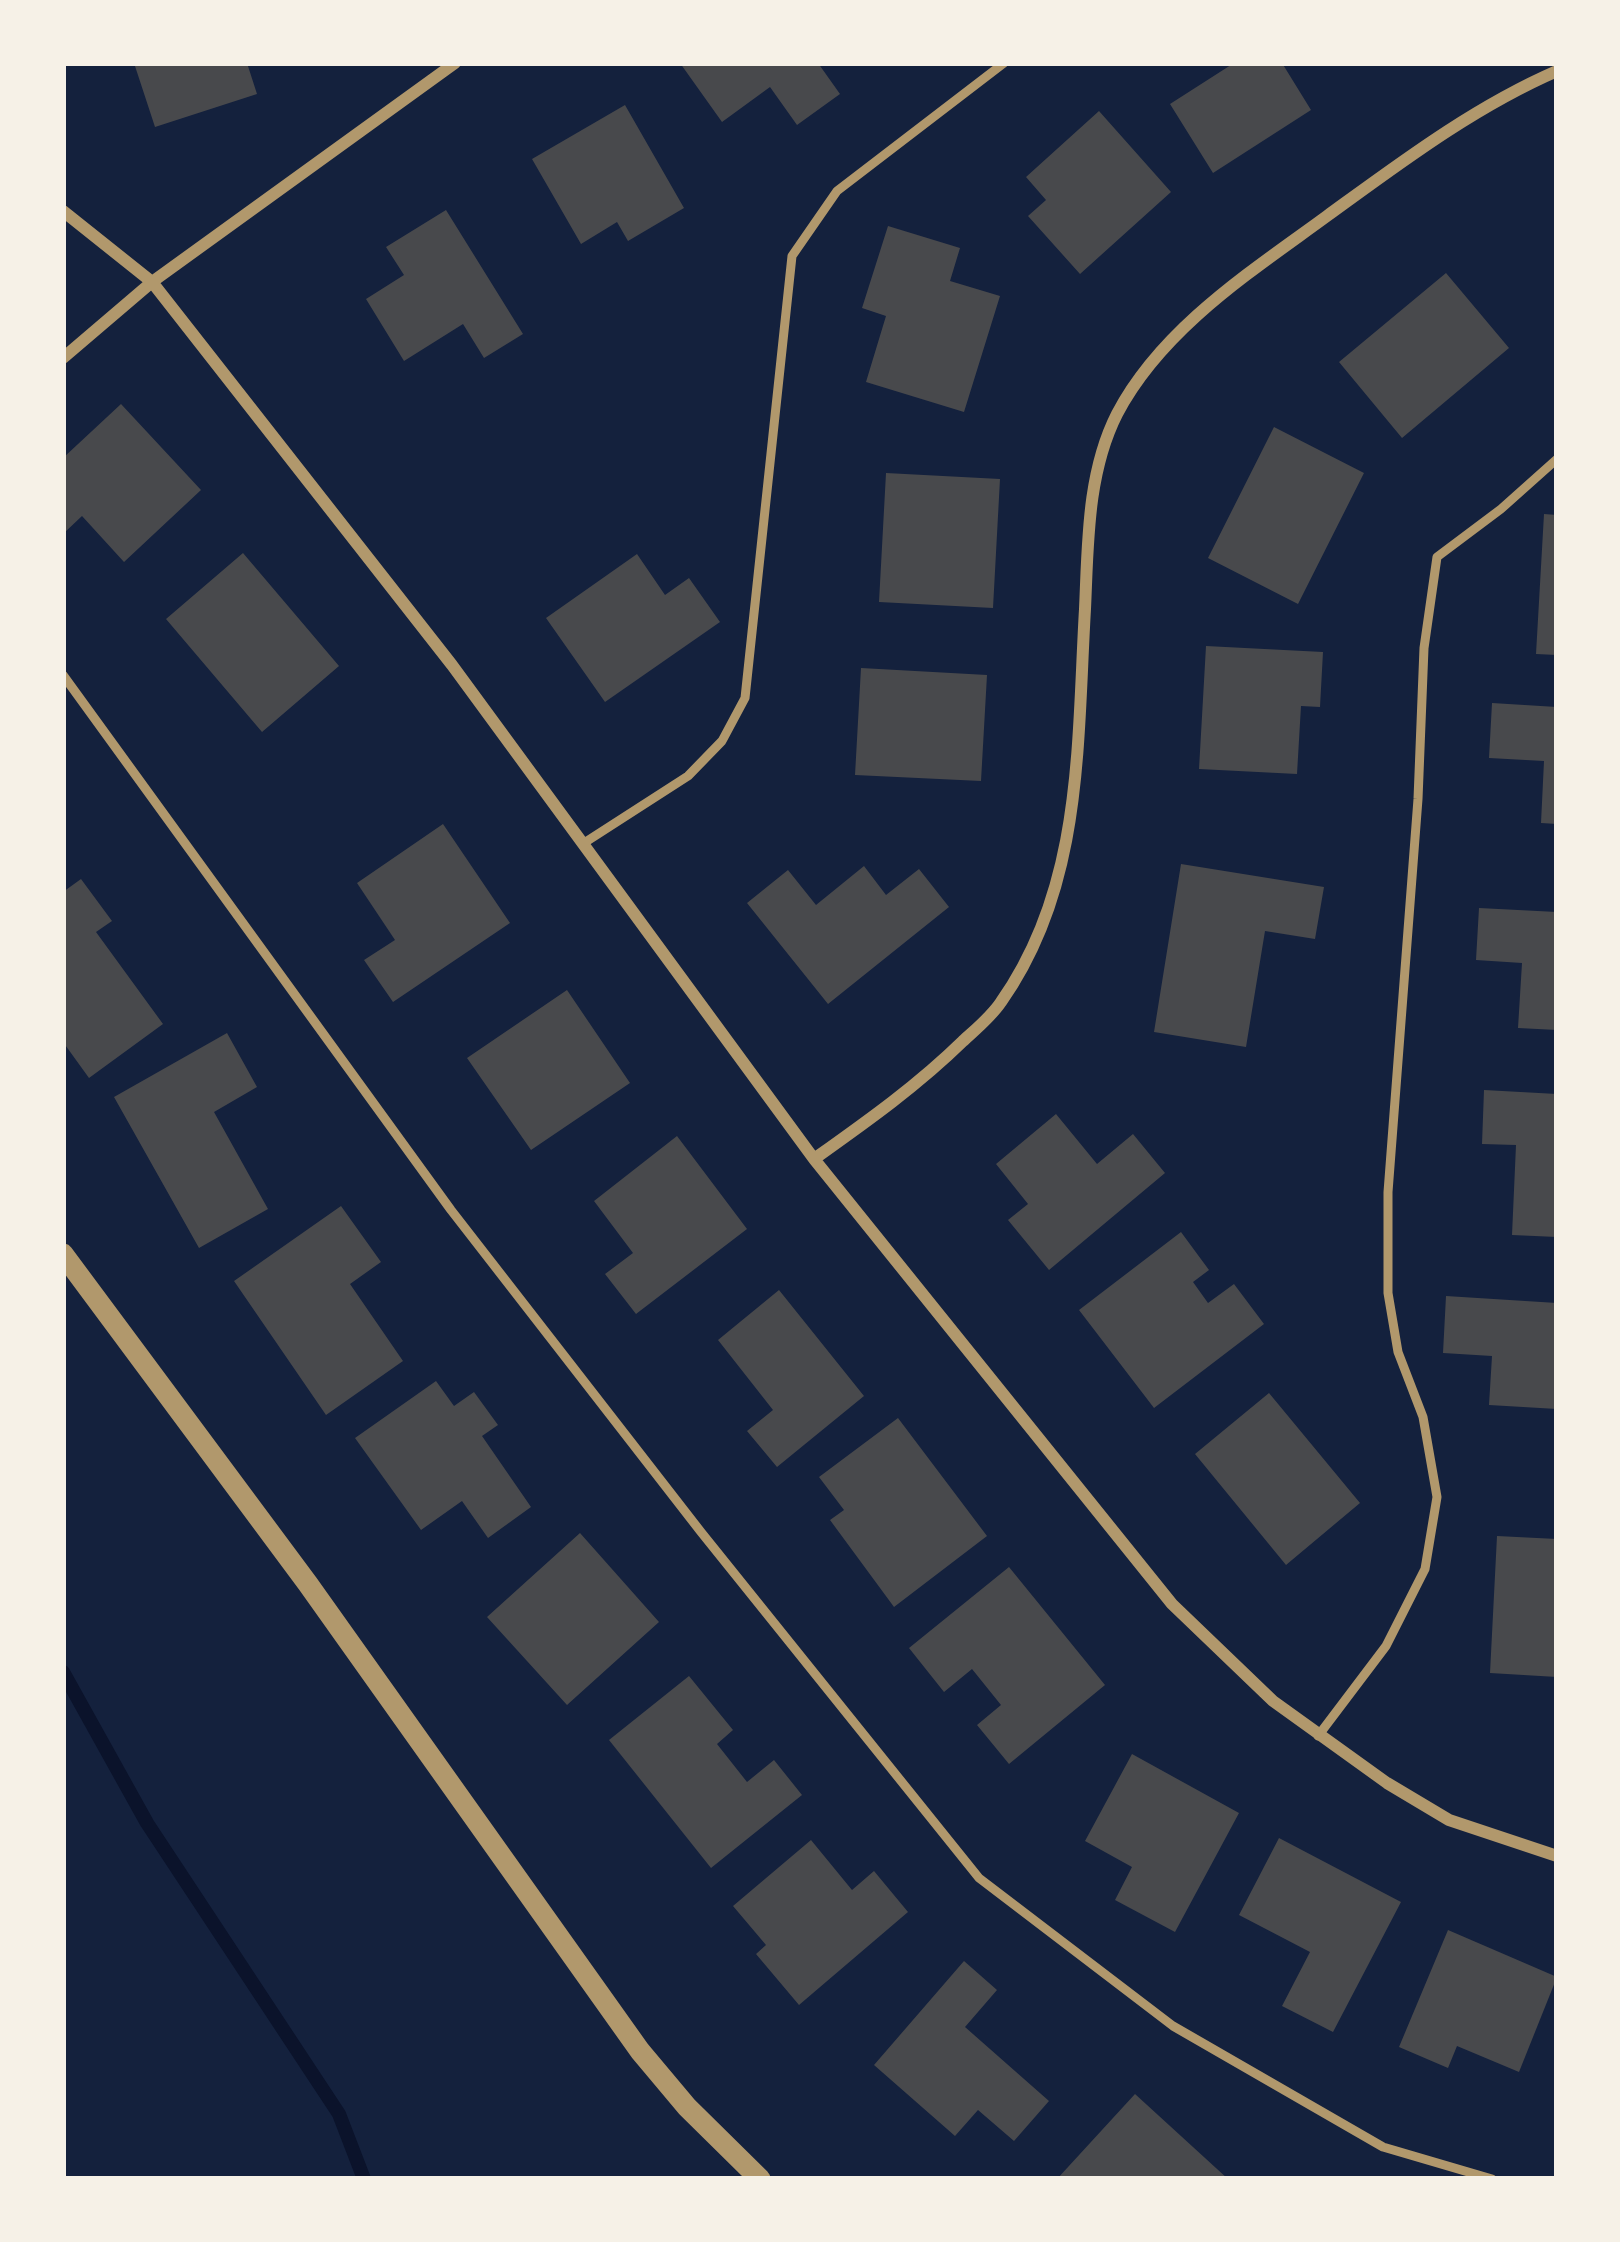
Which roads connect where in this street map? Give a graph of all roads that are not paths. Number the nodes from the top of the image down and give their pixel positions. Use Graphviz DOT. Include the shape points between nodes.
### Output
graph roads {
  1 [pos="455,63"];
  2 [pos="1004,63"];
  3 [pos="1557,71"];
  4 [pos="63,211"];
  5 [pos="152,282"];
  6 [pos="63,358"];
  7 [pos="1557,459"];
  8 [pos="63,675"];
  9 [pos="584,843"];
  10 [pos="814,1159"];
  11 [pos="63,1254"];
  12 [pos="1318,1736"];
  13 [pos="1557,1856"];
  14 [pos="760,2179"];
  15 [pos="1492,2179"];
  1 -- 5 [label="street"];
  2 -- 9 [label="lane" via="837,191 792,256 745,698 722,741 688,776"];
  3 -- 10 [label="street" via="1454,128 1230,287 1146,370 1117,414 1095,474 1069,838 1045,928 1000,1005 919,1084"];
  4 -- 5 [label="street"];
  5 -- 6 [label="street"];
  5 -- 9 [label="street"];
  7 -- 12 [label="lane" via="1437,557 1388,1192 1394,1332 1423,1417 1437,1497 1425,1568 1386,1646"];
  8 -- 15 [label="lane" via="451,1210 979,1878 1173,2026 1382,2147"];
  9 -- 10 [label="street"];
  10 -- 12 [label="street" via="1172,1604"];
  11 -- 14 [label="street" via="640,2051"];
  12 -- 13 [label="street" via="1449,1820"];
}
